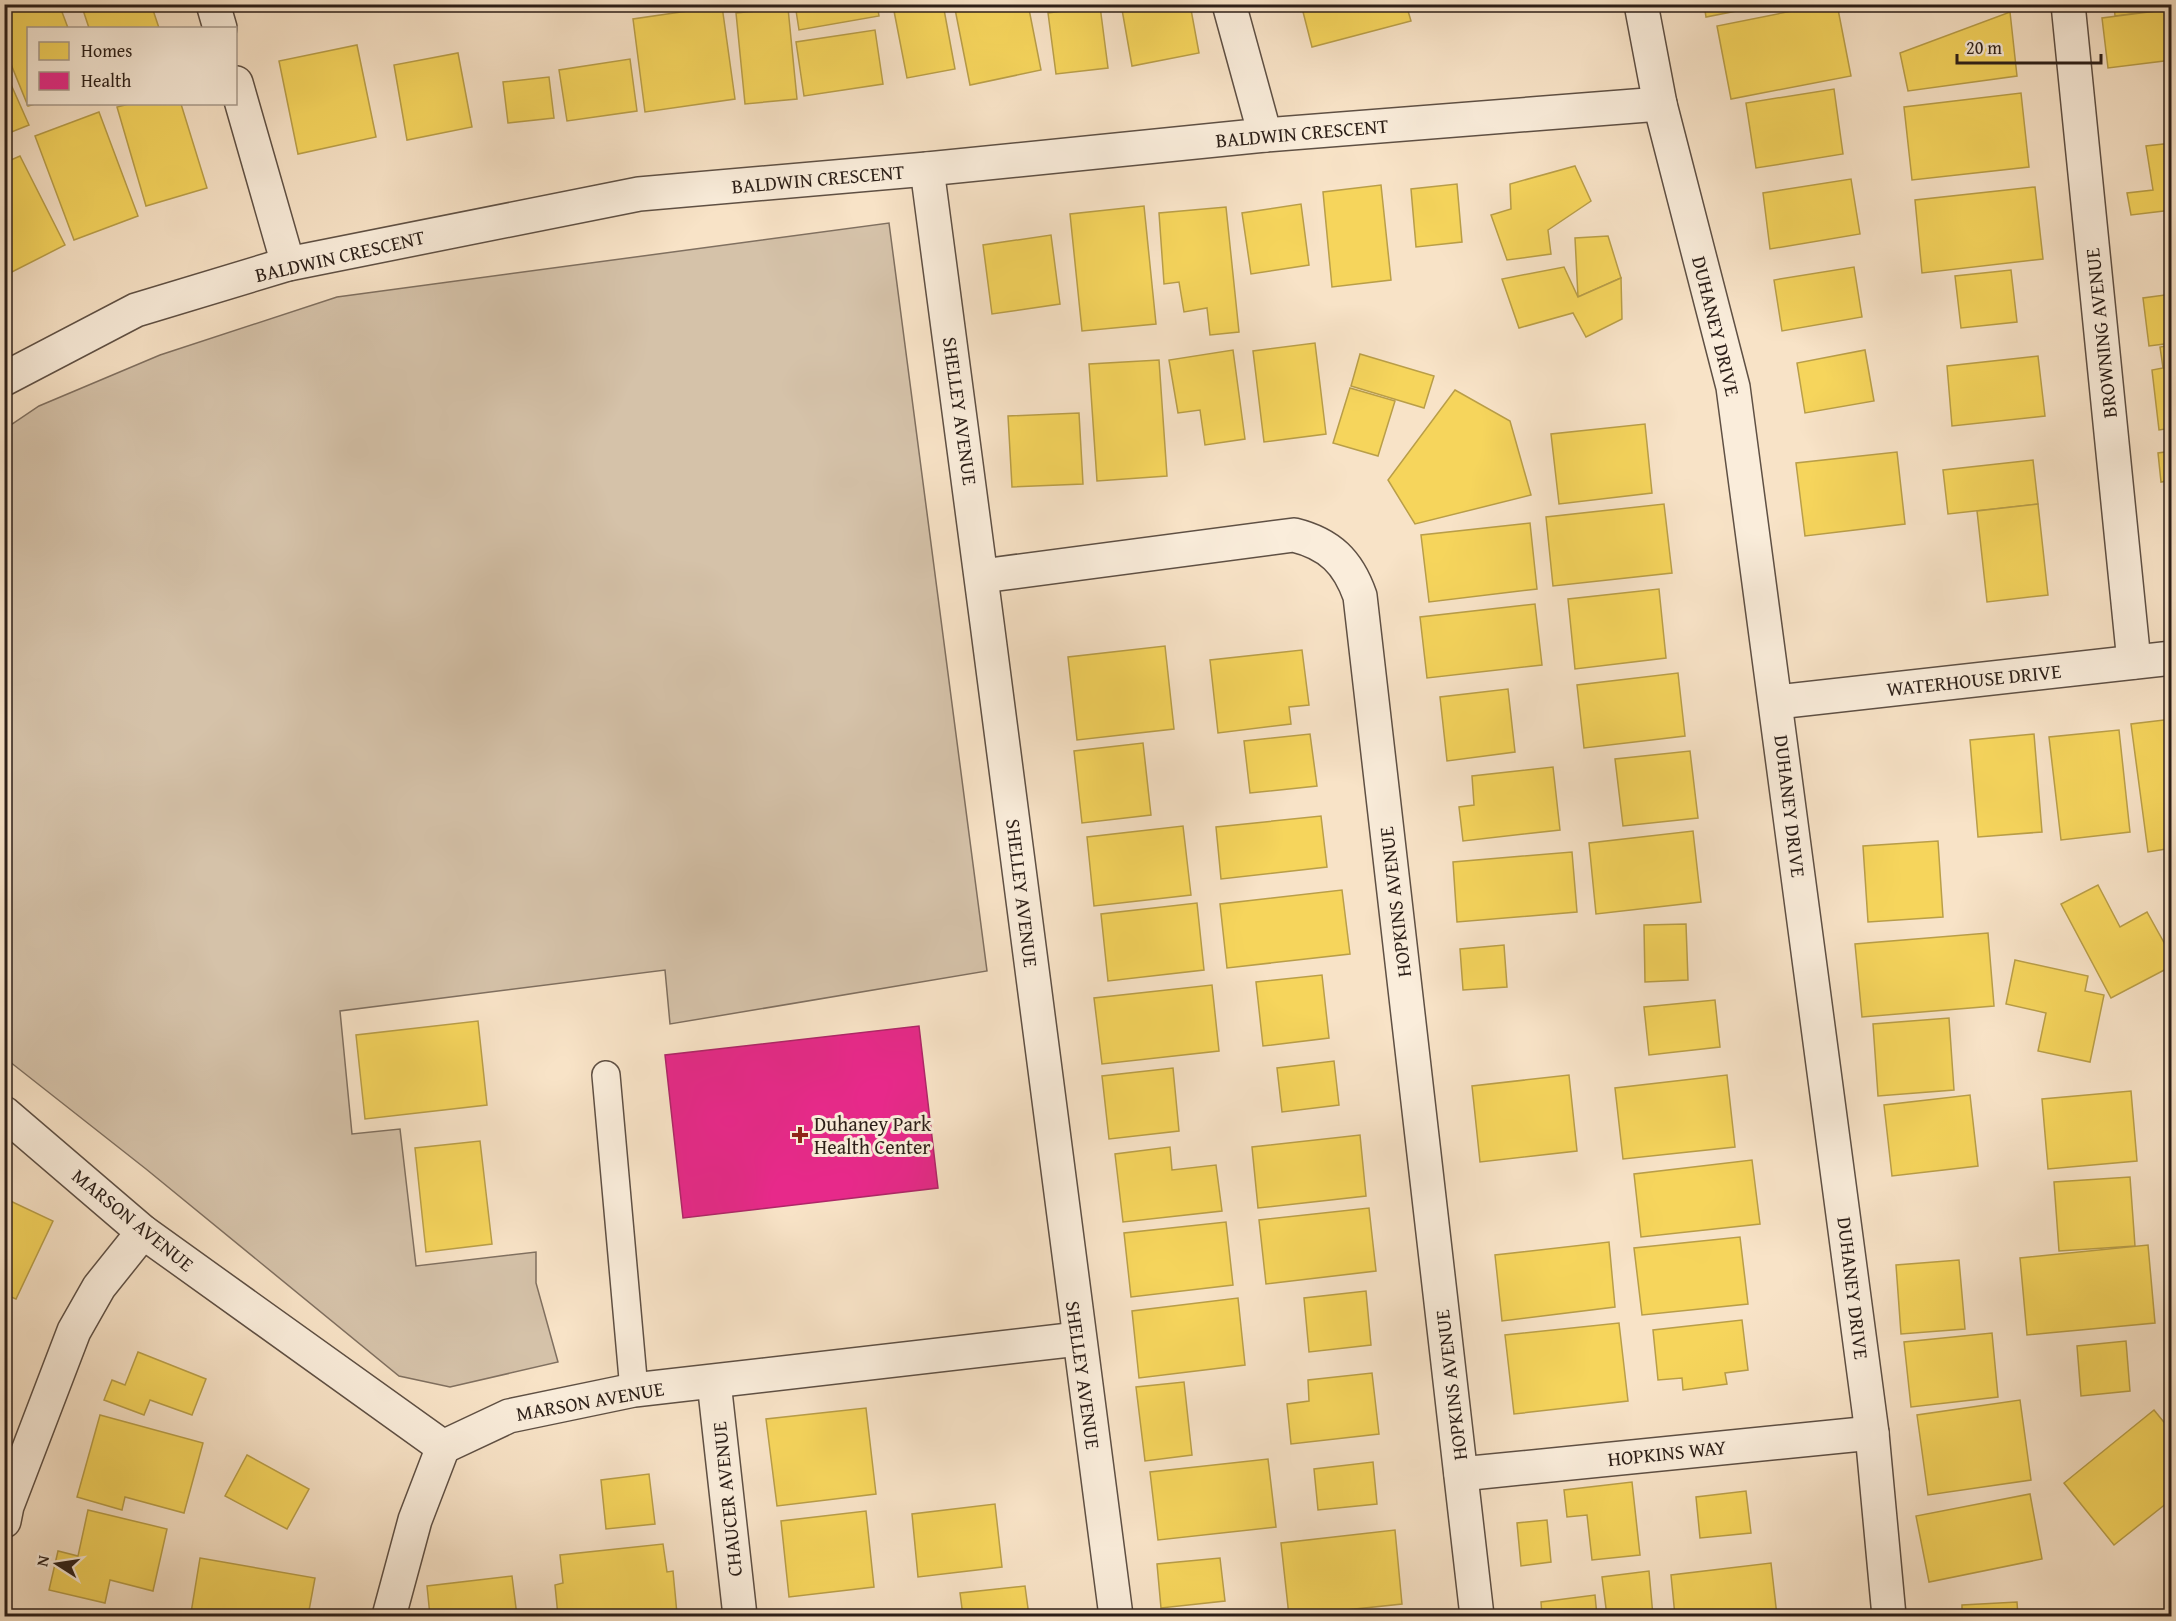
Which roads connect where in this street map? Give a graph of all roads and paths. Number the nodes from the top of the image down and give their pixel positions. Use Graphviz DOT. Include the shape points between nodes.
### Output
graph roads {
  1 [pos="213,4"];
  2 [pos="1229,4"];
  3 [pos="1641,4"];
  4 [pos="2068,4"];
  5 [pos="220,27"];
  6 [pos="237,86"];
  7 [pos="1660,104"];
  8 [pos="1265,135"];
  9 [pos="927,169"];
  10 [pos="288,264"];
  11 [pos="4,379"];
  12 [pos="982,576"];
  13 [pos="2172,658"];
  14 [pos="2134,662"];
  15 [pos="1777,702"];
  16 [pos="606,1075"];
  17 [pos="4,1113"];
  18 [pos="142,1232"];
  19 [pos="1078,1339"];
  20 [pos="714,1382"];
  21 [pos="634,1390"];
  22 [pos="1872,1433"];
  23 [pos="443,1447"];
  24 [pos="1461,1474"];
  25 [pos="4,1521"];
  26 [pos="389,1617"];
  27 [pos="740,1617"];
  28 [pos="1116,1617"];
  29 [pos="1477,1617"];
  30 [pos="1889,1617"];
  1 -- 5 [label="street"];
  2 -- 8 [label="street"];
  3 -- 7 [label="street, DUHANEY DRIVE"];
  4 -- 14 [label="street, BROWNING AVENUE"];
  6 -- 10 [label="street"];
  7 -- 8 [label="street, BALDWIN CRESCENT"];
  7 -- 15 [label="street, DUHANEY DRIVE" via="1733,387"];
  8 -- 9 [label="street, BALDWIN CRESCENT"];
  9 -- 10 [label="street, BALDWIN CRESCENT" via="639,194"];
  9 -- 12 [label="street, SHELLEY AVENUE"];
  10 -- 11 [label="street, BALDWIN CRESCENT" via="136,310"];
  12 -- 19 [label="street, SHELLEY AVENUE"];
  12 -- 24 [label="street, HOPKINS AVENUE" via="1294,535 1327,547 1353,576 1360,596"];
  13 -- 14 [label="street, WATERHOUSE DRIVE"];
  14 -- 15 [label="street, WATERHOUSE DRIVE"];
  15 -- 22 [label="street, DUHANEY DRIVE"];
  16 -- 21 [label="lane"];
  17 -- 18 [label="street, MARSON AVENUE"];
  18 -- 23 [label="street, MARSON AVENUE"];
  18 -- 25 [label="street" via="99,1287 74,1330"];
  19 -- 20 [label="street, MARSON AVENUE"];
  19 -- 28 [label="street, SHELLEY AVENUE"];
  20 -- 21 [label="street, MARSON AVENUE"];
  20 -- 27 [label="street, CHAUCER AVENUE"];
  21 -- 23 [label="street, MARSON AVENUE" via="509,1416"];
  22 -- 24 [label="street, HOPKINS WAY"];
  22 -- 30 [label="street, DUHANEY DRIVE"];
  23 -- 26 [label="street" via="414,1520"];
  24 -- 29 [label="street, HOPKINS AVENUE"];
}
